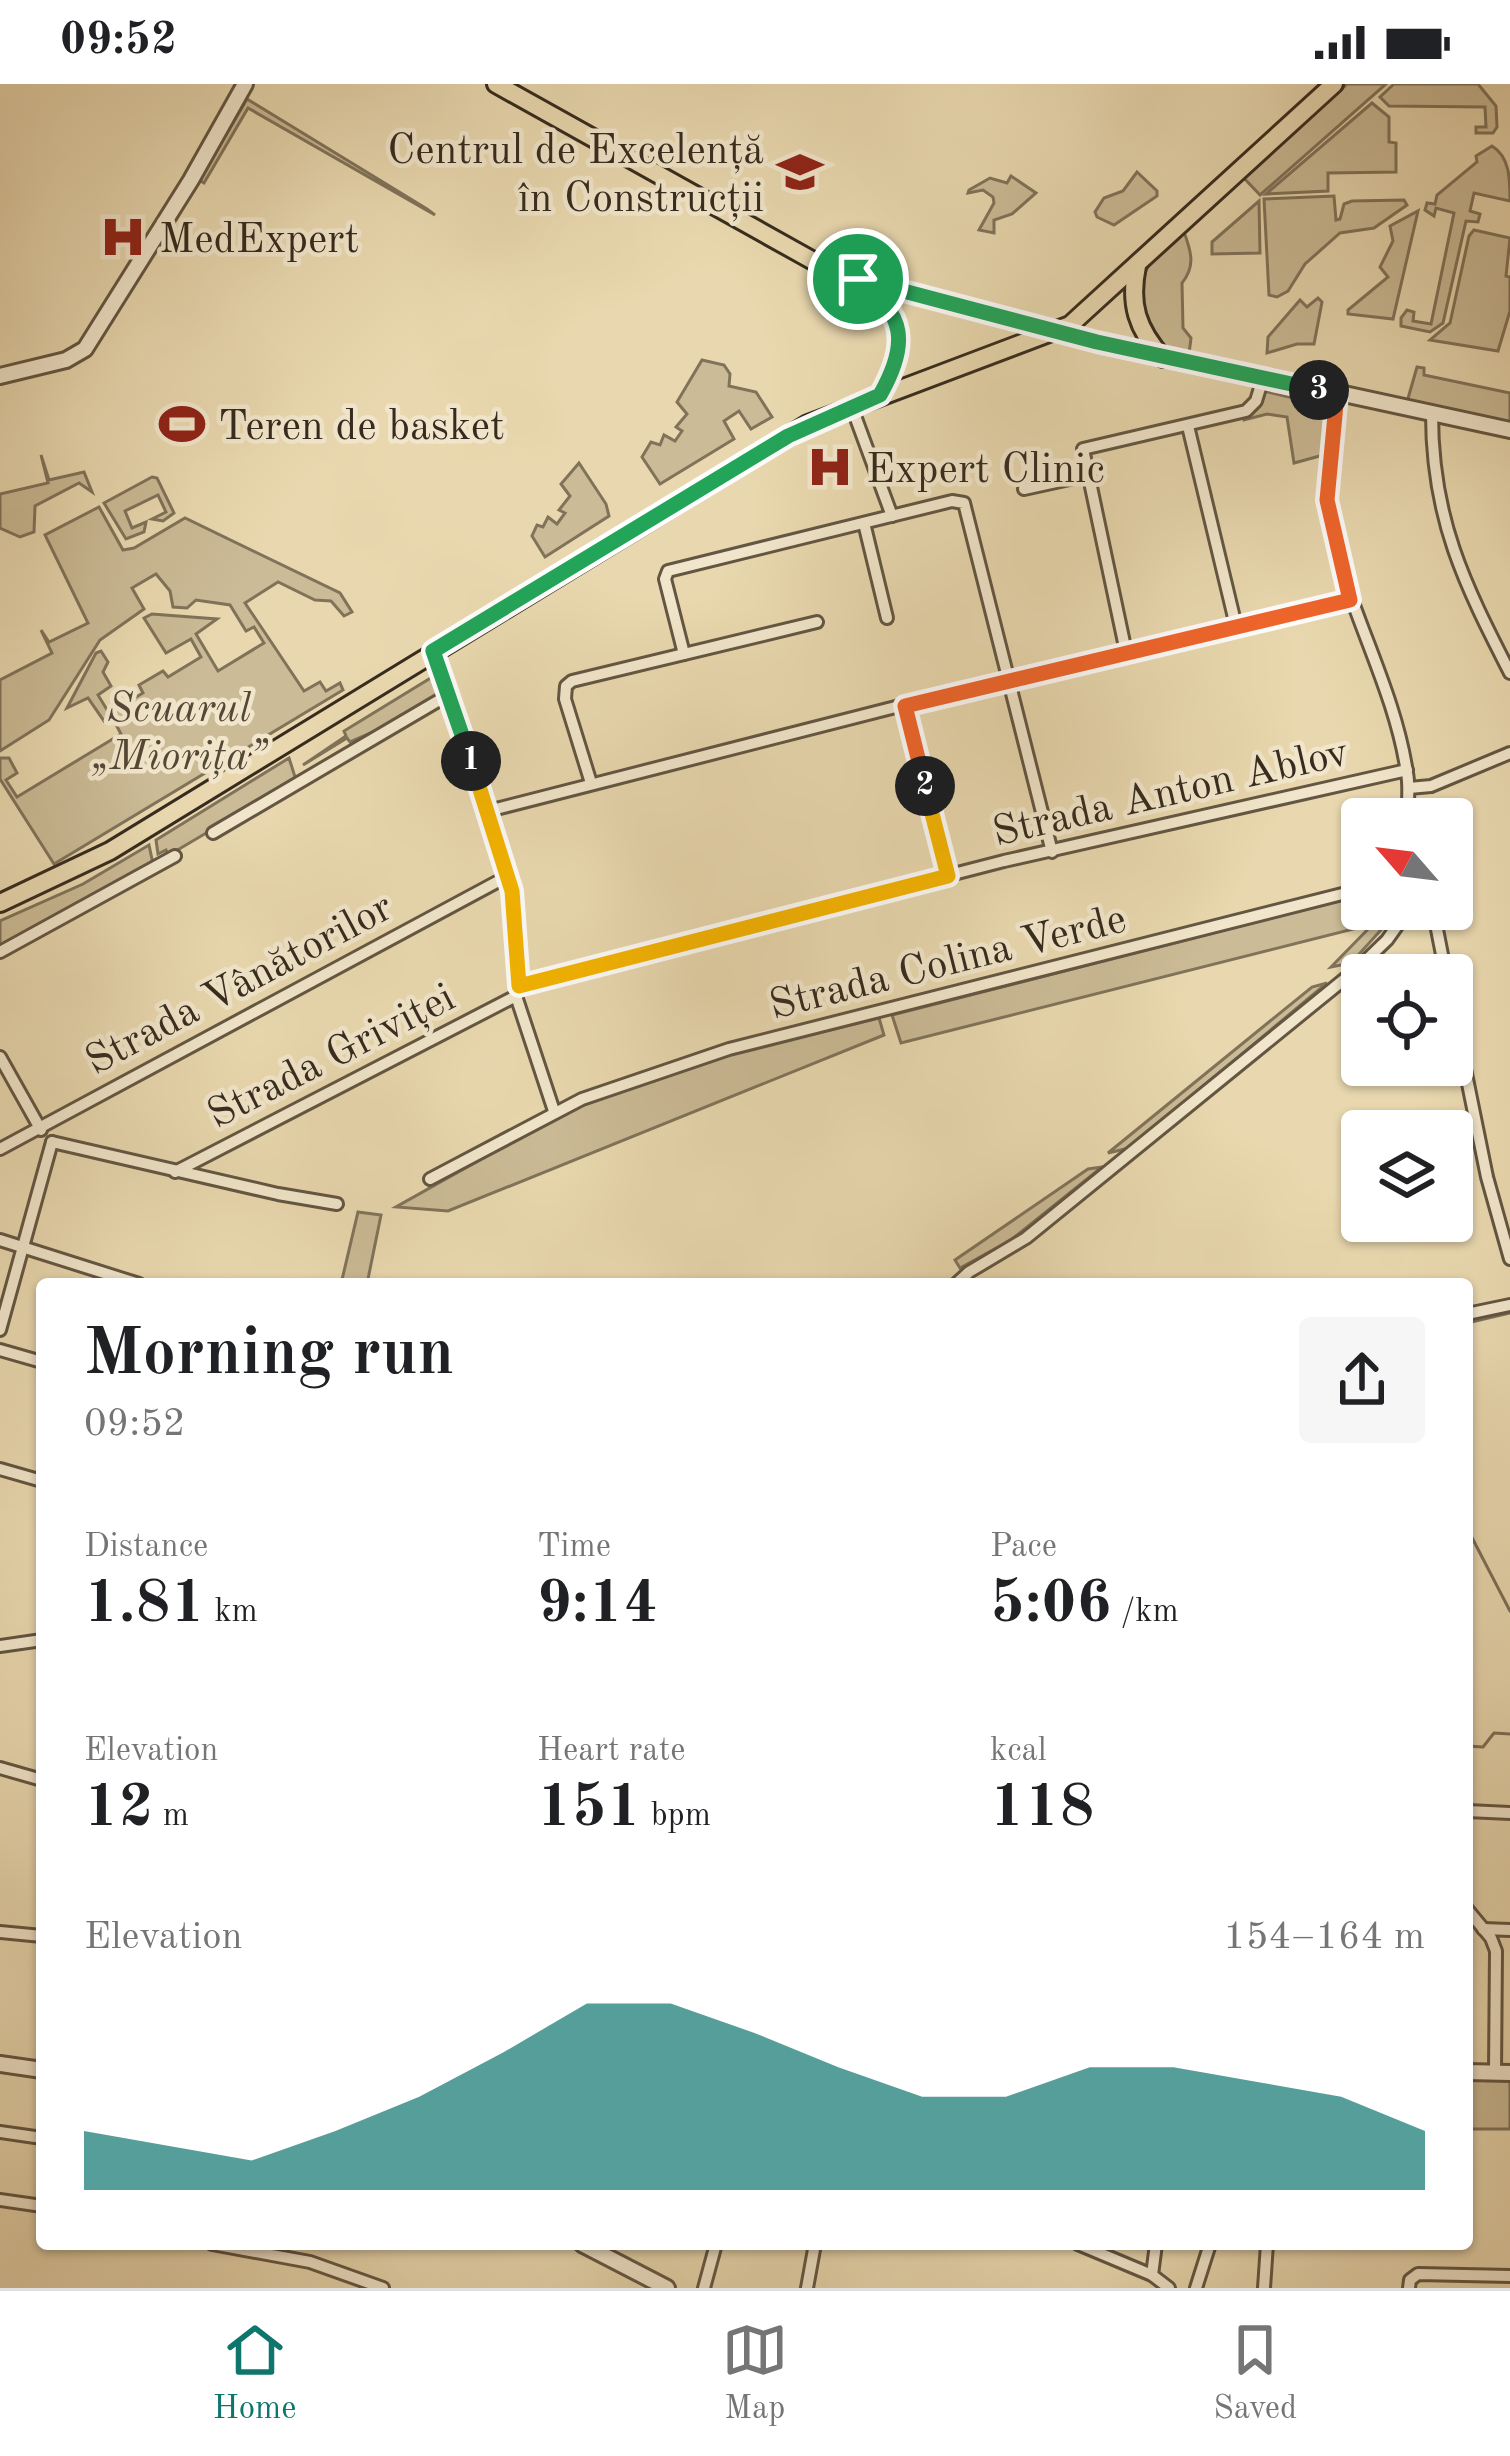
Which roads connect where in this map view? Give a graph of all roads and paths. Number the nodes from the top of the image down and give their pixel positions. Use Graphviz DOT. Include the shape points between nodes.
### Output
graph roads {
  1 [pos="245,84"];
  2 [pos="496,84"];
  3 [pos="1334,84"];
  4 [pos="1137,264"];
  5 [pos="858,279"];
  6 [pos="1058,332"];
  7 [pos="1163,358"];
  8 [pos="0,376"];
  9 [pos="1263,378"];
  10 [pos="1337,394"];
  11 [pos="880,395"];
  12 [pos="851,405"];
  13 [pos="1432,414"];
  14 [pos="1188,426"];
  15 [pos="1510,430"];
  16 [pos="1088,475"];
  17 [pos="1024,489"];
  18 [pos="892,516"];
  19 [pos="864,523"];
  20 [pos="1350,600"];
  21 [pos="886,618"];
  22 [pos="817,622"];
  23 [pos="1236,626"];
  24 [pos="433,651"];
  25 [pos="1126,652"];
  26 [pos="684,654"];
  27 [pos="1510,673"];
  28 [pos="1009,680"];
  29 [pos="448,695"];
  30 [pos="905,706"];
  31 [pos="1510,753"];
  32 [pos="1407,770"];
  33 [pos="591,783"];
  34 [pos="1409,788"];
  35 [pos="1409,798"];
  36 [pos="488,811"];
  37 [pos="213,833"];
  38 [pos="1052,852"];
  39 [pos="175,856"];
  40 [pos="948,876"];
  41 [pos="508,877"];
  42 [pos="1341,894"];
  43 [pos="0,903"];
  44 [pos="1394,930"];
  45 [pos="0,952"];
  46 [pos="517,991"];
  47 [pos="0,1058"];
  48 [pos="1468,1086"];
  49 [pos="554,1112"];
  50 [pos="39,1127"];
  51 [pos="52,1142"];
  52 [pos="0,1149"];
  53 [pos="176,1172"];
  54 [pos="430,1179"];
  55 [pos="337,1204"];
  56 [pos="0,1240"];
  57 [pos="25,1247"];
  58 [pos="1510,1259"];
  59 [pos="121,1278"];
  60 [pos="962,1278"];
  61 [pos="1510,1305"];
  62 [pos="1473,1313"];
  63 [pos="0,1330"];
  64 [pos="0,1350"];
  65 [pos="36,1360"];
  66 [pos="0,1469"];
  67 [pos="36,1479"];
  68 [pos="36,1641"];
  69 [pos="0,1646"];
  70 [pos="0,1768"];
  71 [pos="36,1778"];
  72 [pos="1473,1811"];
  73 [pos="1510,1813"];
  74 [pos="1473,1917"];
  75 [pos="1483,1930"];
  76 [pos="1510,1930"];
  77 [pos="0,1931"];
  78 [pos="36,1935"];
  79 [pos="0,2064"];
  80 [pos="36,2069"];
  81 [pos="1502,2073"];
  82 [pos="0,2132"];
  83 [pos="36,2137"];
  84 [pos="0,2200"];
  85 [pos="36,2205"];
  86 [pos="245,2250"];
  87 [pos="594,2250"];
  88 [pos="714,2250"];
  89 [pos="814,2250"];
  90 [pos="1092,2250"];
  91 [pos="1155,2250"];
  92 [pos="1208,2250"];
  93 [pos="1267,2250"];
  94 [pos="1152,2275"];
  95 [pos="1510,2276"];
  96 [pos="1411,2282"];
  97 [pos="383,2288"];
  98 [pos="668,2288"];
  99 [pos="704,2288"];
  100 [pos="807,2288"];
  101 [pos="1169,2288"];
  102 [pos="1196,2288"];
  103 [pos="1264,2288"];
  1 -- 8 [label="street" via="93,340 67,360"];
  2 -- 5 [label="main road"];
  3 -- 4 [label="main road"];
  4 -- 6 [label="main road"];
  4 -- 7 [label="main road" via="1136,316"];
  5 -- 6 [label="main road"];
  5 -- 11 [label="main road" via="883,298 898,331 896,363"];
  6 -- 7 [label="street"];
  6 -- 11 [label="main road"];
  7 -- 9 [label="street"];
  9 -- 10 [label="street"];
  9 -- 14 [label="street" via="1250,409"];
  10 -- 13 [label="street"];
  10 -- 20 [label="street" via="1327,500"];
  11 -- 12 [label="main road"];
  12 -- 18 [label="street"];
  12 -- 24 [label="main road"];
  13 -- 15 [label="street"];
  13 -- 27 [label="street" via="1451,550"];
  14 -- 16 [label="street" via="1083,449"];
  14 -- 23 [label="street"];
  16 -- 17 [label="street"];
  16 -- 25 [label="street"];
  18 -- 19 [label="street"];
  18 -- 28 [label="street" via="959,500 967,508"];
  19 -- 21 [label="street"];
  19 -- 26 [label="street" via="668,571"];
  20 -- 23 [label="street"];
  20 -- 32 [label="street"];
  22 -- 26 [label="street"];
  23 -- 25 [label="street"];
  24 -- 29 [label="street"];
  24 -- 43 [label="main road" via="110,851"];
  25 -- 28 [label="street"];
  26 -- 33 [label="street" via="566,686"];
  28 -- 30 [label="street"];
  28 -- 38 [label="street"];
  29 -- 36 [label="street"];
  29 -- 37 [label="street"];
  30 -- 33 [label="street"];
  30 -- 40 [label="street, Strada Anton Ablov"];
  31 -- 34 [label="street"];
  32 -- 34 [label="street"];
  32 -- 38 [label="street, Strada Anton Ablov"];
  33 -- 36 [label="street"];
  34 -- 35 [label="street"];
  36 -- 41 [label="street"];
  38 -- 40 [label="street, Strada Anton Ablov"];
  39 -- 45 [label="street"];
  40 -- 46 [label="street, Strada Anton Ablov"];
  41 -- 46 [label="street"];
  41 -- 50 [label="street, Strada Vânătorilor"];
  42 -- 49 [label="street, Strada Colina Verde" via="729,1049"];
  44 -- 60 [label="street" via="1357,969 1026,1238"];
  46 -- 49 [label="street"];
  46 -- 53 [label="street, Strada Griviței"];
  47 -- 50 [label="street"];
  48 -- 58 [label="street"];
  49 -- 54 [label="street, Strada Colina Verde"];
  50 -- 51 [label="street"];
  50 -- 52 [label="street, Strada Vânătorilor"];
  51 -- 53 [label="street"];
  51 -- 57 [label="street"];
  53 -- 55 [label="street"];
  56 -- 57 [label="street"];
  57 -- 59 [label="street"];
  57 -- 63 [label="street"];
  61 -- 62 [label="street"];
  64 -- 65 [label="street"];
  66 -- 67 [label="street"];
  68 -- 69 [label="street"];
  70 -- 71 [label="street"];
  72 -- 73 [label="street"];
  74 -- 75 [label="street"];
  75 -- 76 [label="street"];
  75 -- 81 [label="street" via="1496,1951"];
  77 -- 78 [label="street"];
  79 -- 80 [label="street"];
  82 -- 83 [label="street"];
  84 -- 85 [label="street"];
  86 -- 97 [label="street"];
  87 -- 98 [label="street"];
  88 -- 99 [label="street"];
  89 -- 100 [label="street"];
  90 -- 94 [label="street"];
  91 -- 94 [label="street"];
  92 -- 102 [label="street"];
  93 -- 103 [label="street"];
  94 -- 101 [label="street"];
  95 -- 96 [label="street"];
}
